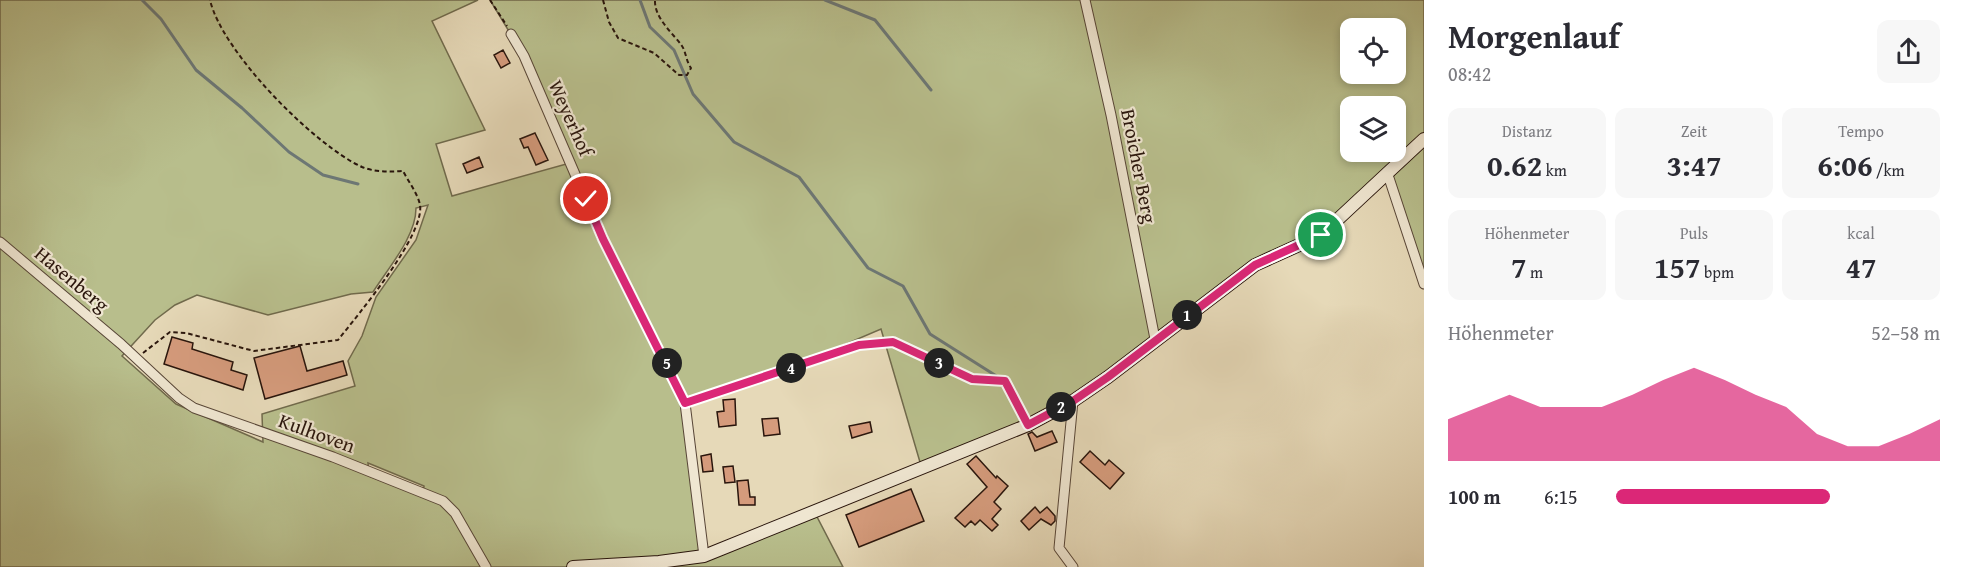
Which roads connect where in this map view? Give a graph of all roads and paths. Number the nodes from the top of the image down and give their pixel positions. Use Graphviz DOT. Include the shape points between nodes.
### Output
graph roads {
  1 [pos="210,0"];
  2 [pos="490,0"];
  3 [pos="603,0"];
  4 [pos="655,0"];
  5 [pos="1085,0"];
  6 [pos="511,34"];
  7 [pos="1424,139"];
  8 [pos="1388,175"];
  9 [pos="0,242"];
  10 [pos="1424,284"];
  11 [pos="1155,339"];
  12 [pos="121,344"];
  13 [pos="136,358"];
  14 [pos="1073,401"];
  15 [pos="685,403"];
  16 [pos="1028,425"];
  17 [pos="704,556"];
  18 [pos="486,567"];
  19 [pos="573,567"];
  20 [pos="1072,567"];
  1 -- 13 [label="path" via="219,27 266,88 340,155 365,168 403,171 420,205 419,218 377,291 338,340 254,351 170,332"];
  2 -- 6 [label="path"];
  3 -- 4 [label="path" via="618,38 654,53 679,75 686,76 691,68 684,48 663,22"];
  5 -- 11 [label="street, Broicher Berg"];
  6 -- 15 [label="street, Weyerhof" via="603,239"];
  7 -- 8 [label="street"];
  8 -- 10 [label="street"];
  8 -- 11 [label="street" via="1321,235 1255,265"];
  9 -- 12 [label="street, Hasenberg"];
  11 -- 14 [label="street"];
  12 -- 13 [label="street, Kulhoven"];
  13 -- 18 [label="street, Kulhoven" via="194,408 443,501 456,513"];
  14 -- 16 [label="street"];
  14 -- 20 [label="street" via="1059,548"];
  15 -- 16 [label="path" via="859,345 893,342 972,379 1005,381"];
  15 -- 17 [label="street, Weyerhof"];
  16 -- 17 [label="street"];
  17 -- 19 [label="street"];
}
